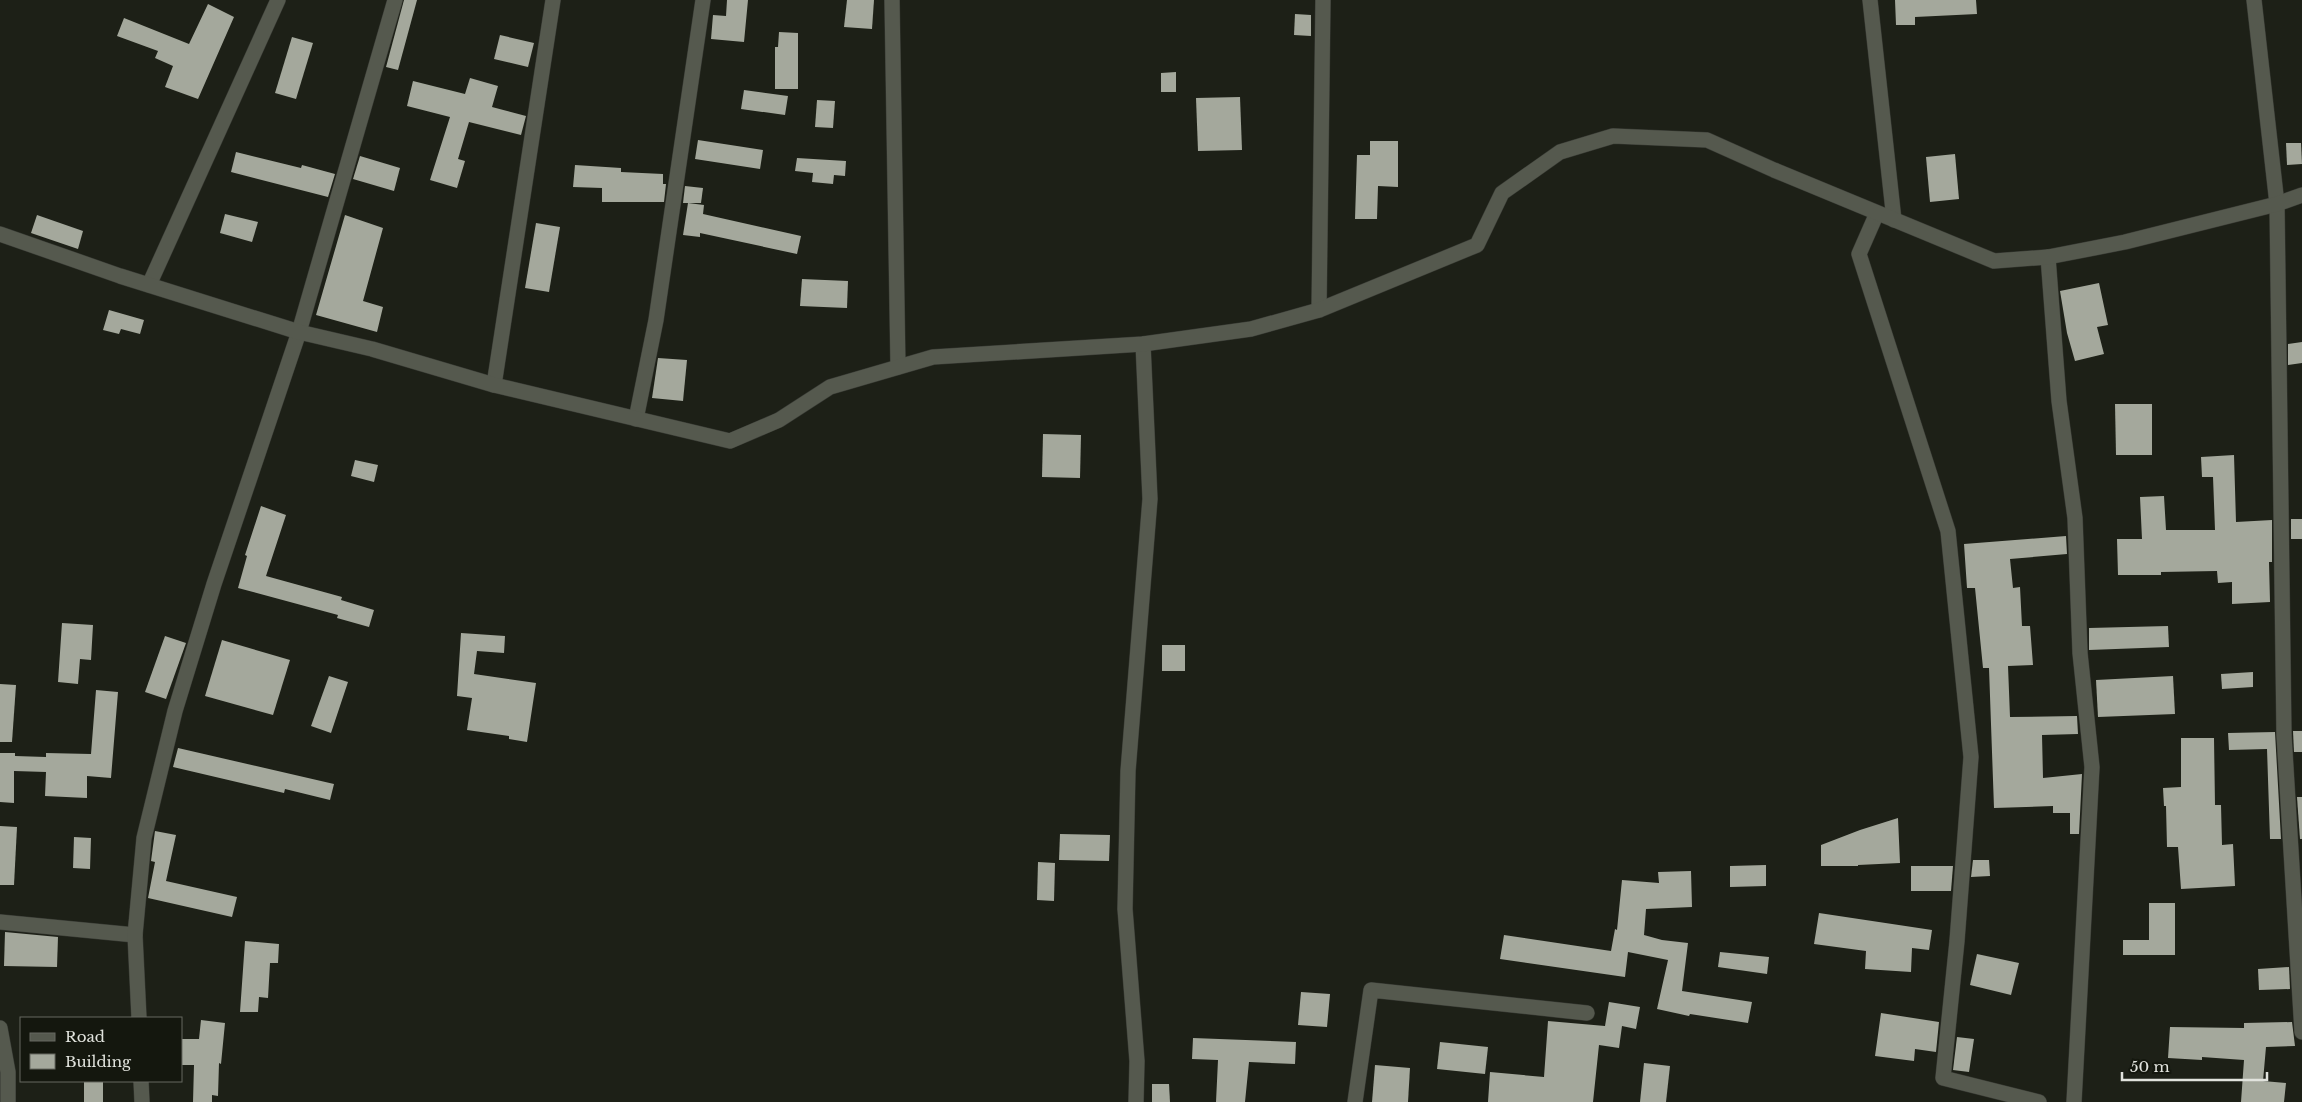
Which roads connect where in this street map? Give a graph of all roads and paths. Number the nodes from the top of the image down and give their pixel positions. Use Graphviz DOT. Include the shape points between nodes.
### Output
graph roads {
  1 [pos="278,0"];
  2 [pos="395,0"];
  3 [pos="553,0"];
  4 [pos="703,0"];
  5 [pos="892,0"];
  6 [pos="1323,0"];
  7 [pos="1870,0"];
  8 [pos="2254,0"];
  9 [pos="2302,195"];
  10 [pos="2277,204"];
  11 [pos="1877,212"];
  12 [pos="1894,220"];
  13 [pos="0,234"];
  14 [pos="2048,257"];
  15 [pos="149,285"];
  16 [pos="1319,310"];
  17 [pos="299,332"];
  18 [pos="1143,344"];
  19 [pos="898,367"];
  20 [pos="494,385"];
  21 [pos="636,419"];
  22 [pos="0,922"];
  23 [pos="135,935"];
  24 [pos="1587,1013"];
  25 [pos="139,1017"];
  26 [pos="0,1028"];
  27 [pos="2302,1032"];
  28 [pos="142,1082"];
  29 [pos="8,1102"];
  30 [pos="142,1102"];
  31 [pos="1136,1102"];
  32 [pos="1355,1102"];
  33 [pos="2038,1102"];
  34 [pos="2074,1102"];
  1 -- 15 [label="street"];
  2 -- 17 [label="street"];
  3 -- 20 [label="street"];
  4 -- 21 [label="street" via="656,320"];
  5 -- 19 [label="street"];
  6 -- 16 [label="street"];
  7 -- 12 [label="street"];
  8 -- 10 [label="street"];
  9 -- 10 [label="street"];
  10 -- 14 [label="street" via="2124,242"];
  10 -- 27 [label="street" via="2284,735"];
  11 -- 12 [label="street"];
  11 -- 16 [label="street" via="1707,140 1613,136 1560,152 1502,193 1477,245"];
  11 -- 33 [label="street" via="1860,254 1948,531 1971,757 1943,1078"];
  12 -- 14 [label="street" via="1994,261"];
  13 -- 15 [label="street"];
  14 -- 34 [label="street" via="2059,401 2075,518 2080,653 2092,767"];
  15 -- 17 [label="street"];
  16 -- 18 [label="street" via="1251,329"];
  17 -- 20 [label="street" via="372,348"];
  17 -- 23 [label="street" via="175,711 144,838"];
  18 -- 19 [label="street" via="933,357"];
  18 -- 31 [label="street" via="1150,499 1128,772 1125,909 1137,1061"];
  19 -- 21 [label="street" via="830,387 779,420 730,441"];
  20 -- 21 [label="street"];
  22 -- 23 [label="street"];
  23 -- 25 [label="street"];
  24 -- 32 [label="street" via="1371,990"];
  26 -- 29 [label="street" via="8,1072"];
  28 -- 30 [label="street"];
}
